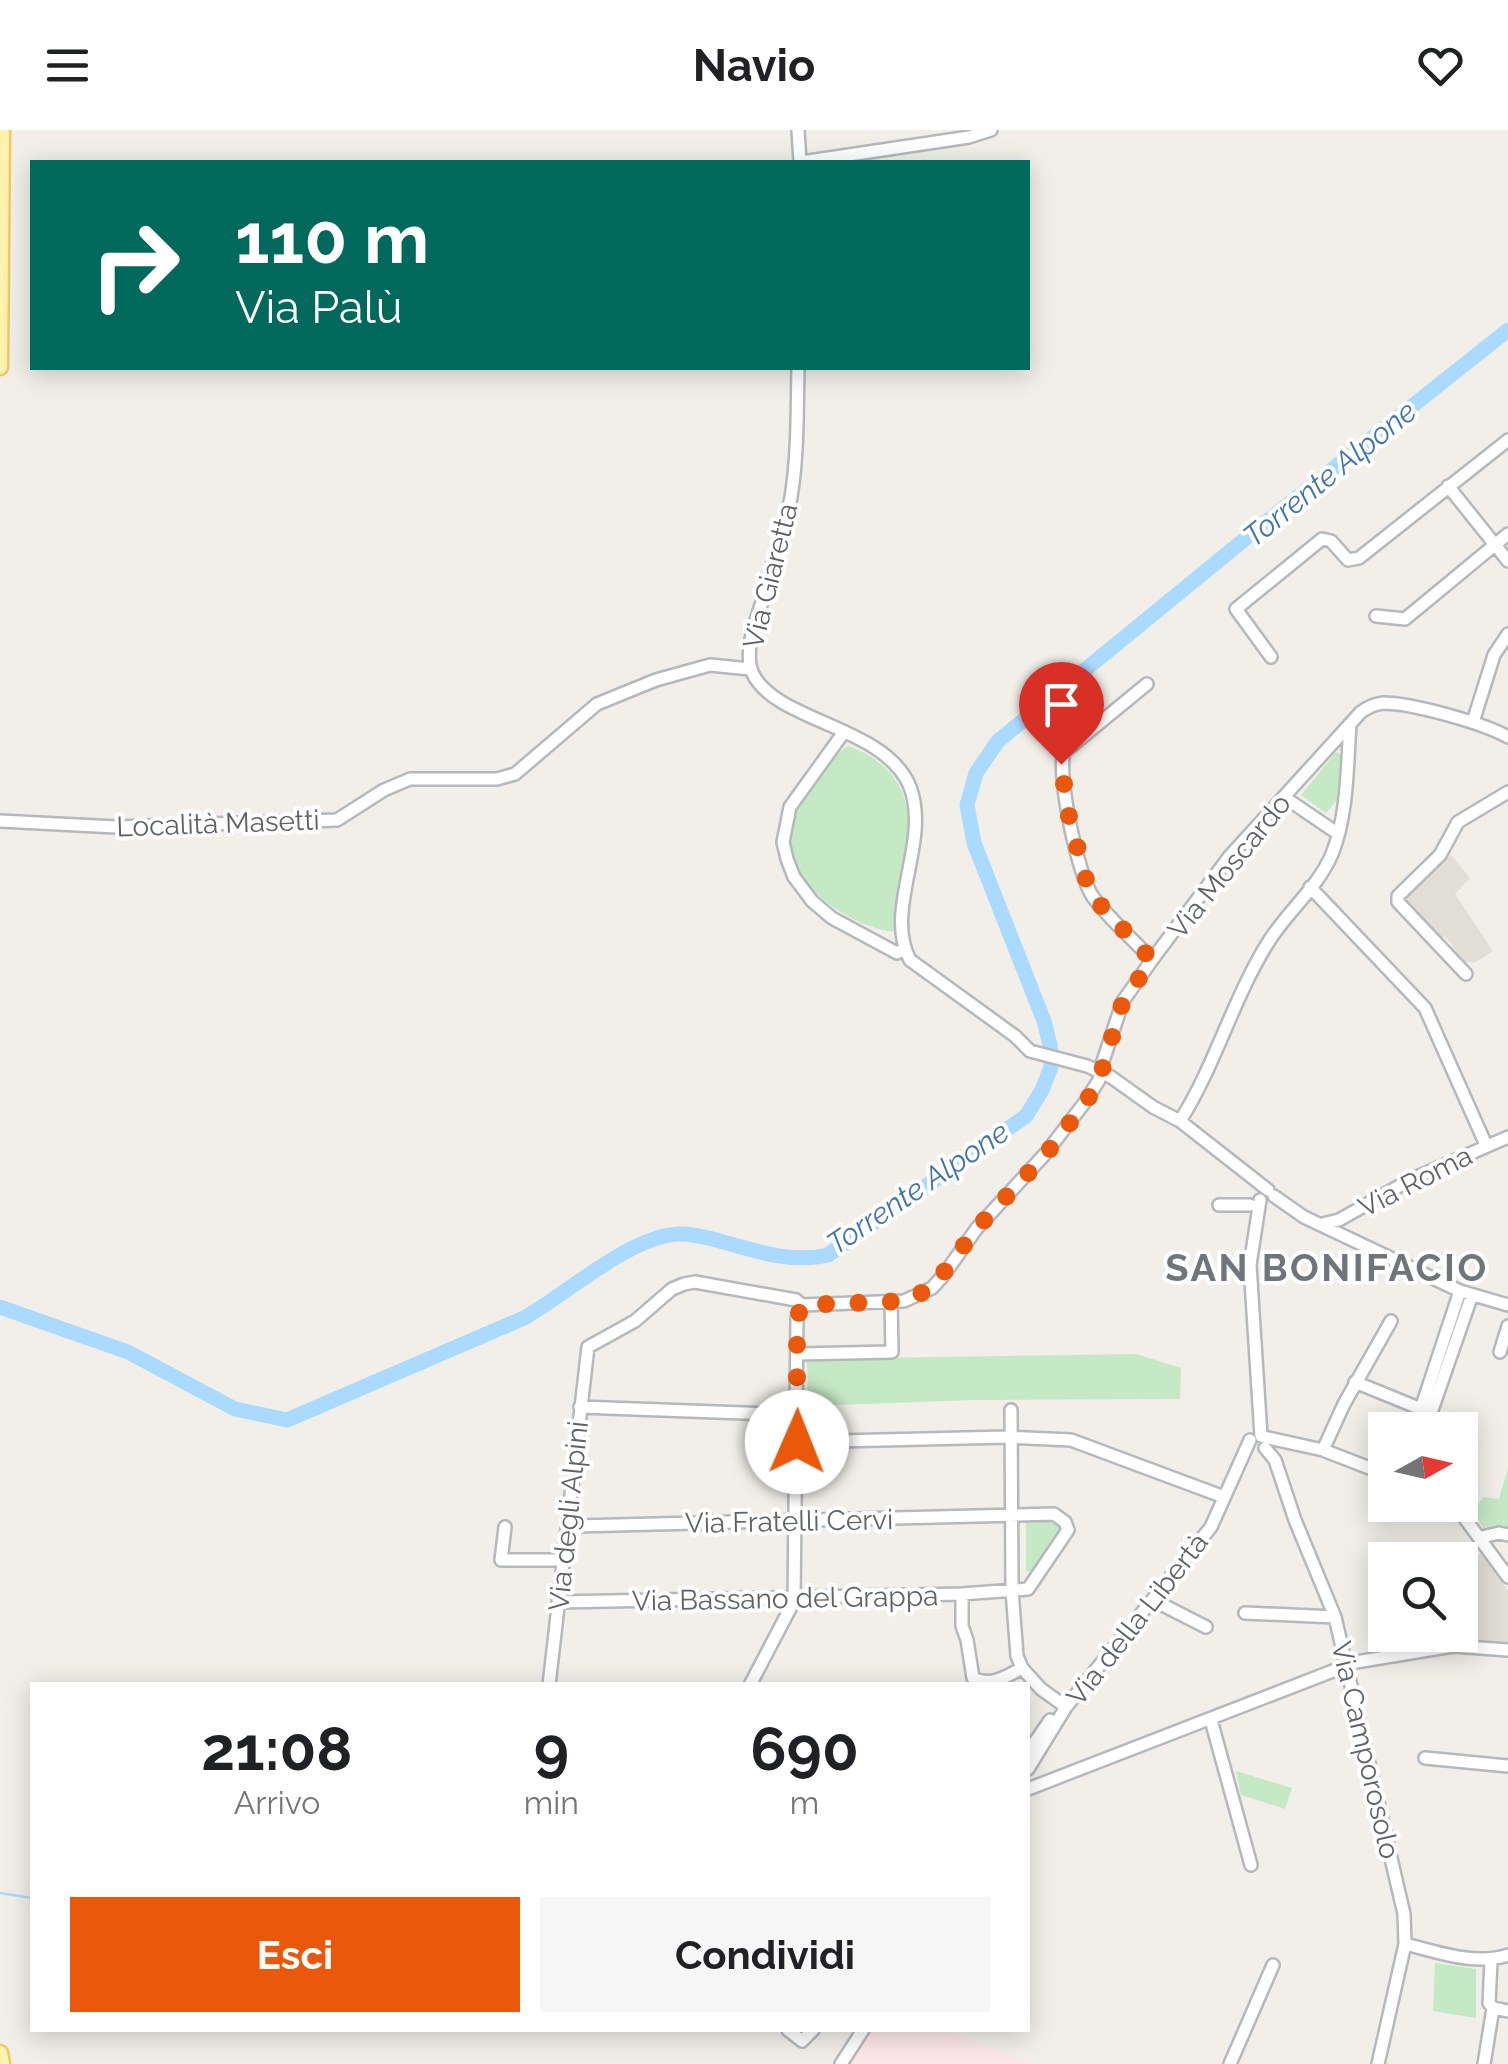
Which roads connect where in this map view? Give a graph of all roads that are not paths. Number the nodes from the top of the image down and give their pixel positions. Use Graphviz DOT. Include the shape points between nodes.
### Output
graph roads {
  1 [pos="2,130"];
  2 [pos="798,130"];
  3 [pos="991,130"];
  4 [pos="801,160"];
  5 [pos="814,160"];
  6 [pos="0,368"];
  7 [pos="798,370"];
  8 [pos="1508,440"];
  9 [pos="1448,486"];
  10 [pos="1508,534"];
  11 [pos="1494,545"];
  12 [pos="1508,561"];
  13 [pos="1376,616"];
  14 [pos="1508,634"];
  15 [pos="1502,652"];
  16 [pos="1271,657"];
  17 [pos="750,668"];
  18 [pos="1147,684"];
  19 [pos="1474,722"];
  20 [pos="1350,724"];
  21 [pos="844,732"];
  22 [pos="1508,737"];
  23 [pos="1508,792"];
  24 [pos="1284,797"];
  25 [pos="0,821"];
  26 [pos="1336,834"];
  27 [pos="1310,887"];
  28 [pos="904,949"];
  29 [pos="1152,960"];
  30 [pos="1466,974"];
  31 [pos="1100,1072"];
  32 [pos="1180,1121"];
  33 [pos="1508,1137"];
  34 [pos="1486,1145"];
  35 [pos="1264,1199"];
  36 [pos="1219,1204"];
  37 [pos="1322,1224"];
  38 [pos="1466,1293"];
  39 [pos="891,1302"];
  40 [pos="802,1305"];
  41 [pos="1508,1305"];
  42 [pos="1391,1321"];
  43 [pos="1508,1326"];
  44 [pos="1500,1352"];
  45 [pos="798,1354"];
  46 [pos="1356,1382"];
  47 [pos="580,1407"];
  48 [pos="1011,1410"];
  49 [pos="1425,1410"];
  50 [pos="797,1415"];
  51 [pos="1011,1439"];
  52 [pos="1259,1440"];
  53 [pos="797,1442"];
  54 [pos="1323,1450"];
  55 [pos="1368,1467"];
  56 [pos="1224,1498"];
  57 [pos="1014,1515"];
  58 [pos="567,1520"];
  59 [pos="797,1522"];
  60 [pos="1469,1522"];
  61 [pos="505,1527"];
  62 [pos="1508,1535"];
  63 [pos="1482,1537"];
  64 [pos="562,1560"];
  65 [pos="1508,1577"];
  66 [pos="1012,1590"];
  67 [pos="962,1594"];
  68 [pos="794,1596"];
  69 [pos="1153,1600"];
  70 [pos="558,1602"];
  71 [pos="1245,1613"];
  72 [pos="1335,1617"];
  73 [pos="1206,1627"];
  74 [pos="1508,1650"];
  75 [pos="1348,1666"];
  76 [pos="1022,1668"];
  77 [pos="550,1682"];
  78 [pos="751,1682"];
  79 [pos="982,1682"];
  80 [pos="988,1682"];
  81 [pos="1063,1706"];
  82 [pos="1210,1720"];
  83 [pos="1031,1755"];
  84 [pos="1425,1758"];
  85 [pos="1508,1766"];
  86 [pos="1032,1772"];
  87 [pos="1060,1776"];
  88 [pos="1030,1788"];
  89 [pos="1251,1865"];
  90 [pos="1405,1944"];
  91 [pos="1508,1955"];
  92 [pos="1491,1961"];
  93 [pos="1273,1965"];
  94 [pos="1504,2007"];
  95 [pos="791,2032"];
  96 [pos="811,2032"];
  97 [pos="862,2032"];
  98 [pos="0,2052"];
  99 [pos="2,2064"];
  100 [pos="840,2064"];
  101 [pos="1230,2064"];
  102 [pos="1378,2064"];
  103 [pos="1484,2064"];
  1 -- 6 [label="main road"];
  2 -- 4 [label="street"];
  3 -- 5 [label="street"];
  7 -- 17 [label="street, Via Giaretta" via="790,497"];
  8 -- 9 [label="street"];
  9 -- 11 [label="street"];
  9 -- 16 [label="street" via="1359,558 1348,560 1322,539 1236,609"];
  10 -- 11 [label="street"];
  11 -- 12 [label="street"];
  11 -- 13 [label="street" via="1405,619"];
  14 -- 15 [label="street"];
  15 -- 19 [label="street"];
  17 -- 21 [label="street, Via Giaretta" via="778,698"];
  17 -- 25 [label="street, Località Masetti" via="710,665 678,672 597,704 515,774 410,779 338,820 116,826"];
  18 -- 29 [label="street" via="1064,752 1061,764 1090,894"];
  19 -- 20 [label="street" via="1382,703"];
  19 -- 22 [label="street"];
  20 -- 24 [label="street, Via Moscardo"];
  20 -- 26 [label="street"];
  21 -- 28 [label="street, Via Giaretta" via="895,762 913,798 900,930"];
  21 -- 28 [label="street" via="790,807 787,859 812,901 832,918 897,953"];
  23 -- 30 [label="street" via="1458,822 1440,854 1398,896"];
  24 -- 26 [label="street"];
  24 -- 29 [label="street, Via Moscardo" via="1229,856"];
  26 -- 27 [label="street"];
  27 -- 32 [label="street" via="1268,942"];
  27 -- 34 [label="street" via="1424,1008"];
  28 -- 31 [label="street" via="924,972 1030,1051"];
  29 -- 31 [label="street, Via Moscardo" via="1123,1001"];
  31 -- 32 [label="street"];
  31 -- 39 [label="street, Via Moscardo" via="1072,1122 943,1276 922,1294"];
  32 -- 35 [label="street" via="1246,1173"];
  33 -- 34 [label="street, Via Roma"];
  34 -- 37 [label="street, Via Roma"];
  35 -- 36 [label="street"];
  35 -- 37 [label="street"];
  35 -- 52 [label="street, Via Camporosolo" via="1254,1224 1250,1290"];
  37 -- 38 [label="street"];
  38 -- 41 [label="street"];
  38 -- 49 [label="street"];
  39 -- 40 [label="street"];
  39 -- 45 [label="street" via="892,1352"];
  40 -- 45 [label="street"];
  40 -- 47 [label="street, Via degli Alpini" via="714,1284 672,1289 635,1321 588,1346"];
  42 -- 46 [label="street"];
  43 -- 44 [label="street"];
  45 -- 50 [label="street"];
  46 -- 49 [label="street"];
  46 -- 54 [label="street"];
  47 -- 50 [label="street"];
  47 -- 58 [label="street, Via degli Alpini"];
  48 -- 51 [label="street"];
  50 -- 53 [label="street"];
  51 -- 53 [label="street"];
  51 -- 56 [label="street" via="1071,1440"];
  51 -- 57 [label="street"];
  52 -- 54 [label="street"];
  52 -- 56 [label="street, Via della Libertà" via="1238,1465"];
  52 -- 72 [label="street, Via Camporosolo" via="1275,1460"];
  53 -- 59 [label="street"];
  54 -- 55 [label="street"];
  56 -- 69 [label="street, Via della Libertà" via="1210,1527"];
  57 -- 59 [label="street, Via Fratelli Cervi"];
  57 -- 66 [label="street"];
  57 -- 66 [label="street, Via Fratelli Cervi" via="1054,1514 1066,1522 1066,1538 1032,1586"];
  58 -- 59 [label="street, Via Fratelli Cervi" via="577,1526"];
  58 -- 64 [label="street, Via degli Alpini"];
  59 -- 68 [label="street"];
  60 -- 63 [label="street"];
  61 -- 64 [label="street" via="501,1560"];
  62 -- 63 [label="street"];
  63 -- 65 [label="street"];
  64 -- 70 [label="street, Via degli Alpini"];
  66 -- 67 [label="street, Via Bassano del Grappa"];
  66 -- 76 [label="street"];
  67 -- 68 [label="street, Via Bassano del Grappa"];
  67 -- 79 [label="street" via="972,1678"];
  68 -- 70 [label="street, Via Bassano del Grappa"];
  68 -- 78 [label="street"];
  69 -- 73 [label="street"];
  69 -- 81 [label="street, Via della Libertà"];
  70 -- 77 [label="street, Via degli Alpini"];
  71 -- 72 [label="street"];
  72 -- 75 [label="street, Via Camporosolo"];
  74 -- 75 [label="street" via="1426,1648"];
  75 -- 82 [label="street"];
  75 -- 90 [label="street, Via Camporosolo" via="1404,1914"];
  76 -- 80 [label="street"];
  76 -- 81 [label="street"];
  81 -- 83 [label="street, Via della Libertà"];
  82 -- 87 [label="street"];
  82 -- 89 [label="street"];
  83 -- 86 [label="street, Via della Libertà"];
  84 -- 85 [label="street"];
  86 -- 87 [label="street"];
  87 -- 88 [label="street"];
  90 -- 92 [label="street"];
  90 -- 102 [label="street, Via Camporosolo"];
  91 -- 92 [label="street"];
  92 -- 94 [label="street" via="1489,2000"];
  93 -- 101 [label="street"];
  94 -- 103 [label="street"];
  95 -- 96 [label="street" via="802,2041"];
  97 -- 100 [label="street"];
  98 -- 99 [label="main road"];
}
